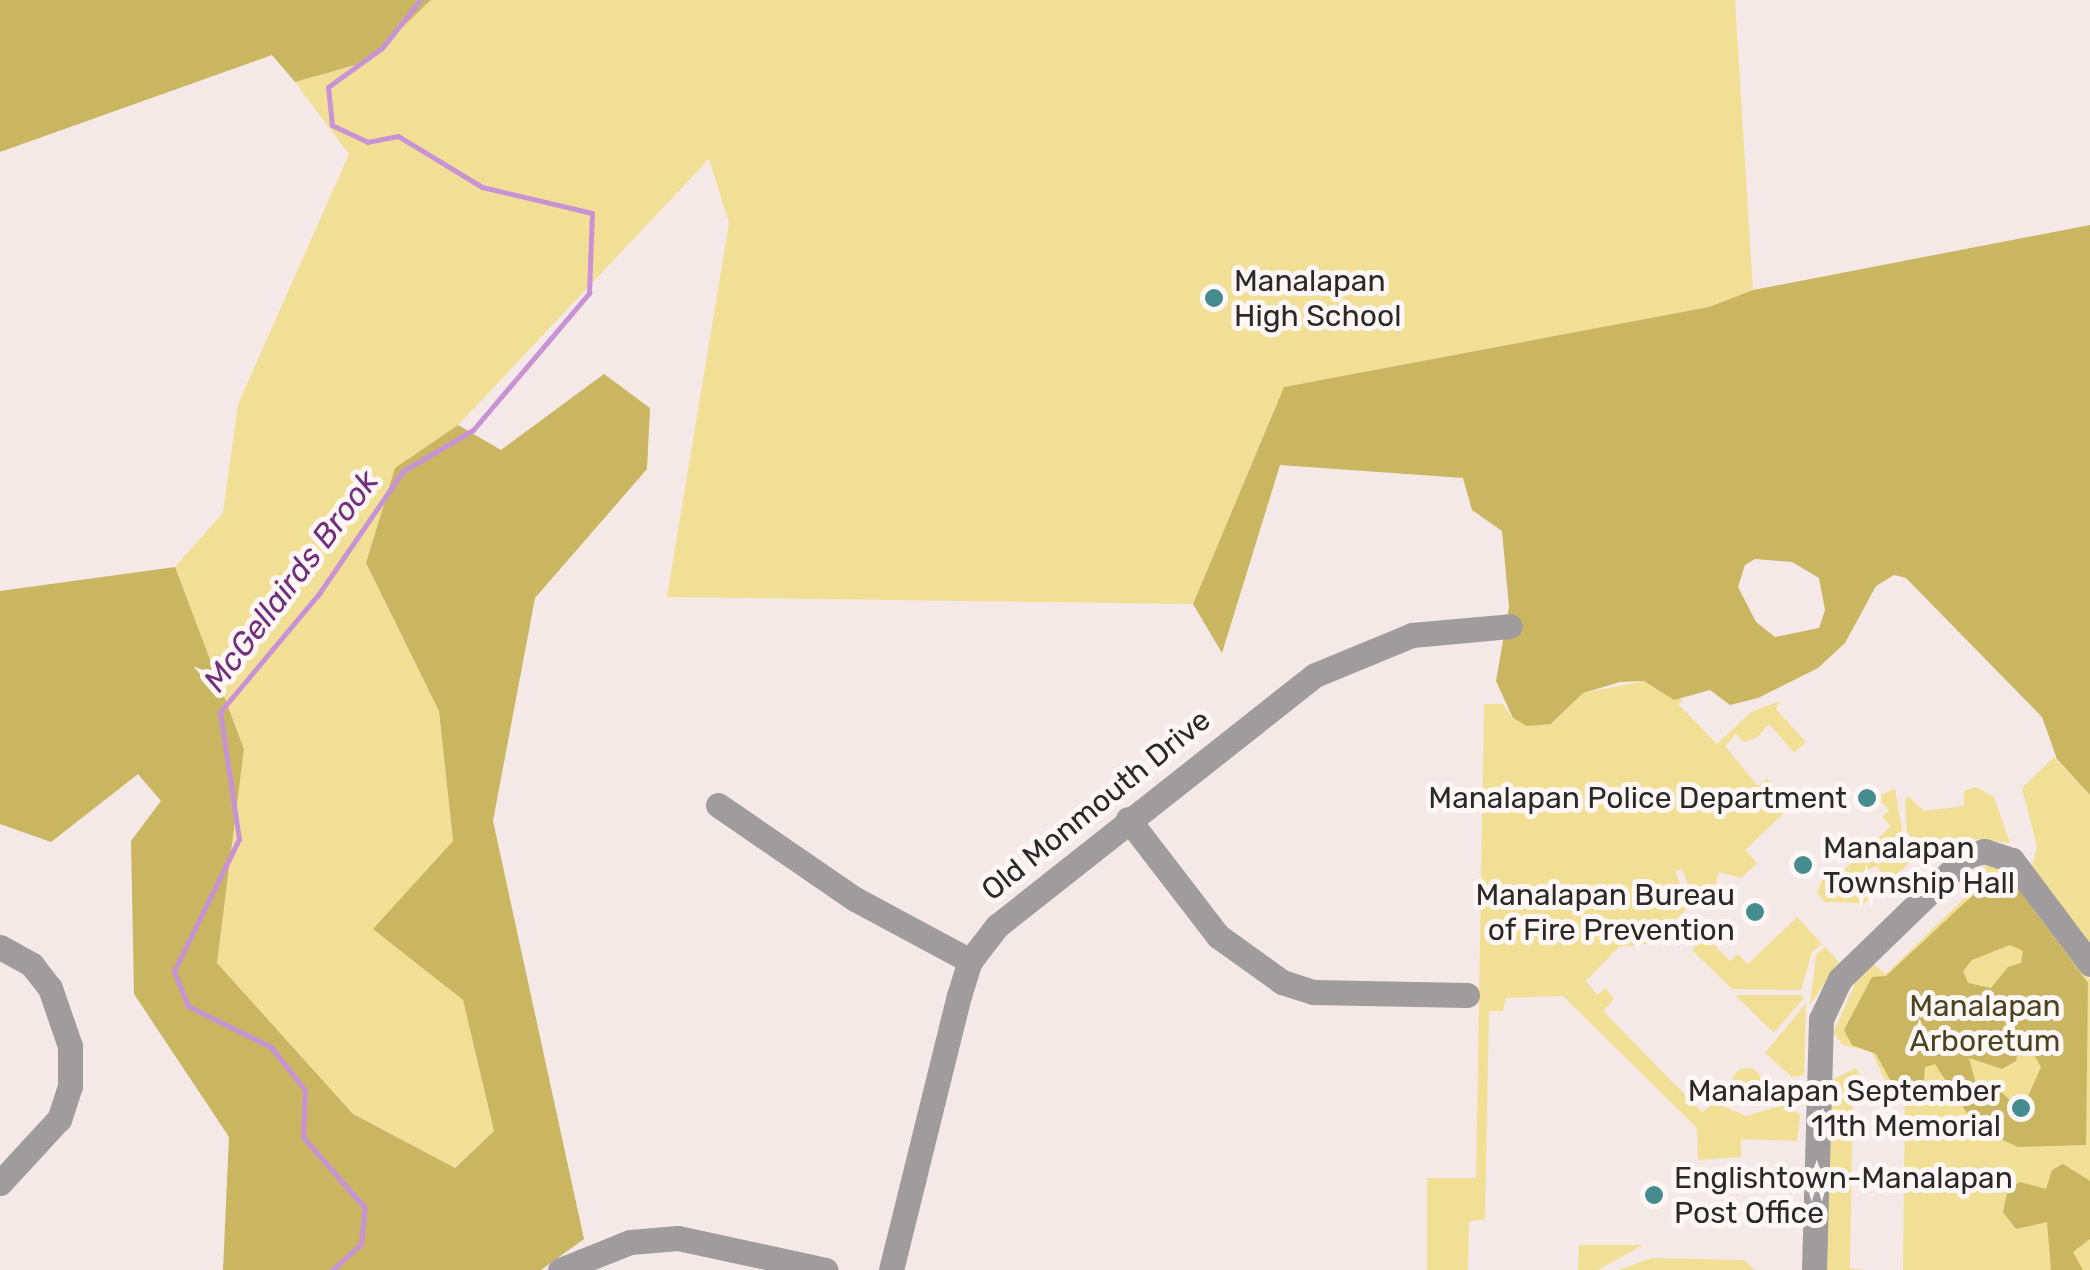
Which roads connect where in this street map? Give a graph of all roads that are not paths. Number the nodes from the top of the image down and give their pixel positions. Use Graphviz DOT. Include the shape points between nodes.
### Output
graph roads {
  1 [pos="1510,626"];
  2 [pos="718,805"];
  3 [pos="1128,819"];
  4 [pos="0,947"];
  5 [pos="970,961"];
  6 [pos="2090,964"];
  7 [pos="1467,995"];
  8 [pos="0,1183"];
  9 [pos="597,1262"];
  10 [pos="560,1270"];
  11 [pos="826,1270"];
  12 [pos="891,1270"];
  13 [pos="1814,1270"];
  1 -- 3 [label="street, Old Monmouth Drive" via="1412,635 1340,661 1292,690"];
  2 -- 5 [label="street" via="855,900"];
  3 -- 5 [label="street, Old Monmouth Drive" via="997,926"];
  3 -- 7 [label="street" via="1218,936 1282,982 1313,992"];
  4 -- 8 [label="street" via="32,965 50,988 70,1046 70,1086 59,1119"];
  5 -- 12 [label="street, Old Monmouth Drive"];
  6 -- 13 [label="street" via="2012,860 1978,852 1840,979 1821,1019"];
  9 -- 10 [label="street"];
  9 -- 11 [label="street" via="630,1242 694,1238"];
}
